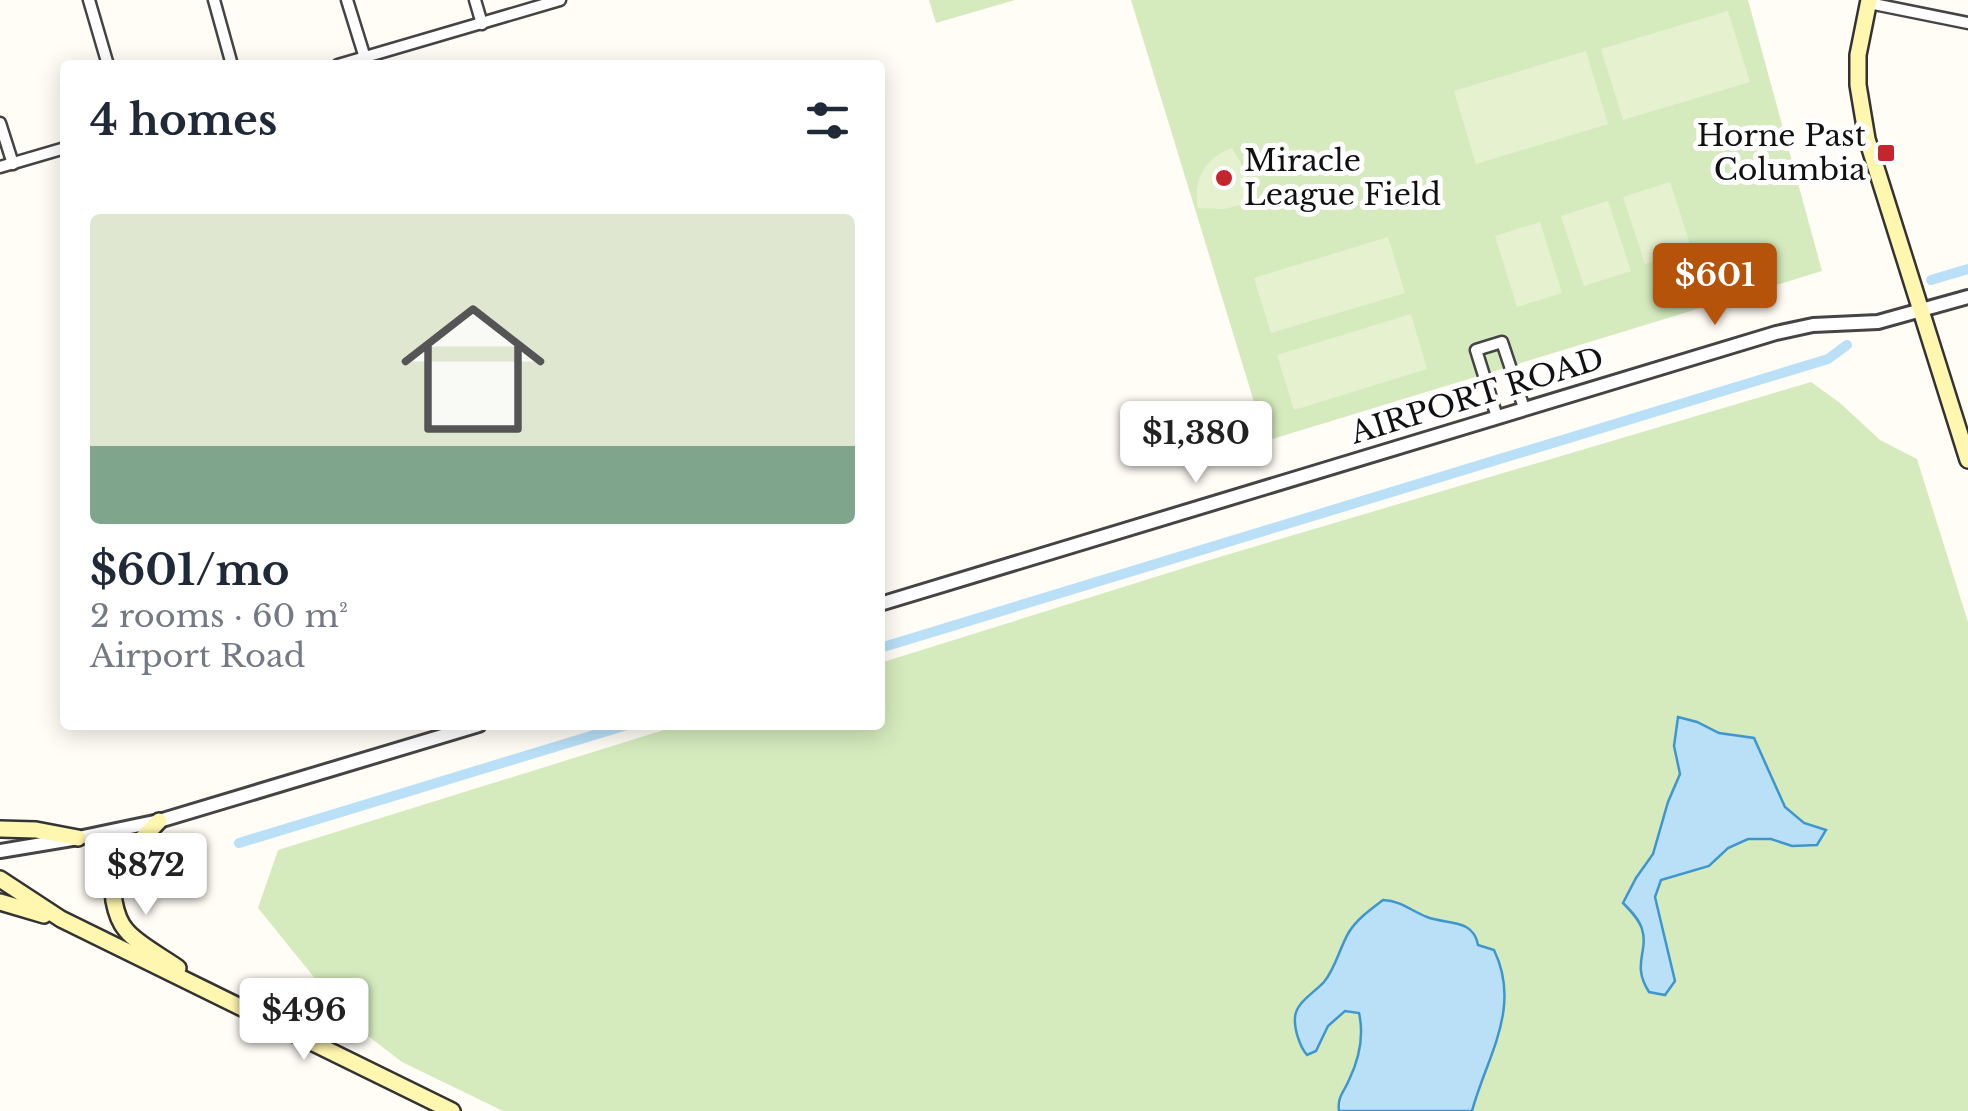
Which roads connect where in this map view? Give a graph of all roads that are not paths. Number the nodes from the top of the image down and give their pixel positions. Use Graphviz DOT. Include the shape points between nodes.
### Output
graph roads {
  1 [pos="89,0"];
  2 [pos="214,0"];
  3 [pos="347,0"];
  4 [pos="475,0"];
  5 [pos="560,0"];
  6 [pos="1869,2"];
  7 [pos="1968,23"];
  8 [pos="482,24"];
  9 [pos="364,58"];
  10 [pos="107,60"];
  11 [pos="231,60"];
  12 [pos="357,60"];
  13 [pos="0,123"];
  14 [pos="60,150"];
  15 [pos="12,164"];
  16 [pos="0,168"];
  17 [pos="1968,298"];
  18 [pos="1921,311"];
  19 [pos="1524,408"];
  20 [pos="1497,417"];
  21 [pos="1968,460"];
  22 [pos="885,602"];
  23 [pos="462,730"];
  24 [pos="159,821"];
  25 [pos="0,830"];
  26 [pos="78,838"];
  27 [pos="0,851"];
  28 [pos="0,879"];
  29 [pos="0,902"];
  30 [pos="61,919"];
  31 [pos="214,994"];
  32 [pos="452,1111"];
  1 -- 10 [label="street"];
  2 -- 11 [label="street"];
  3 -- 9 [label="street"];
  4 -- 8 [label="street"];
  5 -- 8 [label="street"];
  6 -- 7 [label="street"];
  6 -- 18 [label="main road" via="1858,56 1861,110"];
  8 -- 9 [label="street"];
  9 -- 12 [label="street"];
  13 -- 15 [label="street"];
  14 -- 15 [label="street"];
  15 -- 16 [label="street"];
  17 -- 18 [label="street, AIRPORT ROAD"];
  18 -- 19 [label="street, AIRPORT ROAD" via="1776,333"];
  18 -- 21 [label="main road"];
  19 -- 20 [label="street, AIRPORT ROAD"];
  19 -- 20 [label="street" via="1502,342 1476,350"];
  20 -- 22 [label="street, AIRPORT ROAD"];
  23 -- 24 [label="street"];
  24 -- 26 [label="street"];
  24 -- 31 [label="main road" via="115,875 116,914 127,932"];
  25 -- 26 [label="main road"];
  26 -- 27 [label="street"];
  28 -- 30 [label="main road"];
  29 -- 30 [label="main road"];
  30 -- 31 [label="main road"];
  31 -- 32 [label="main road"];
}
